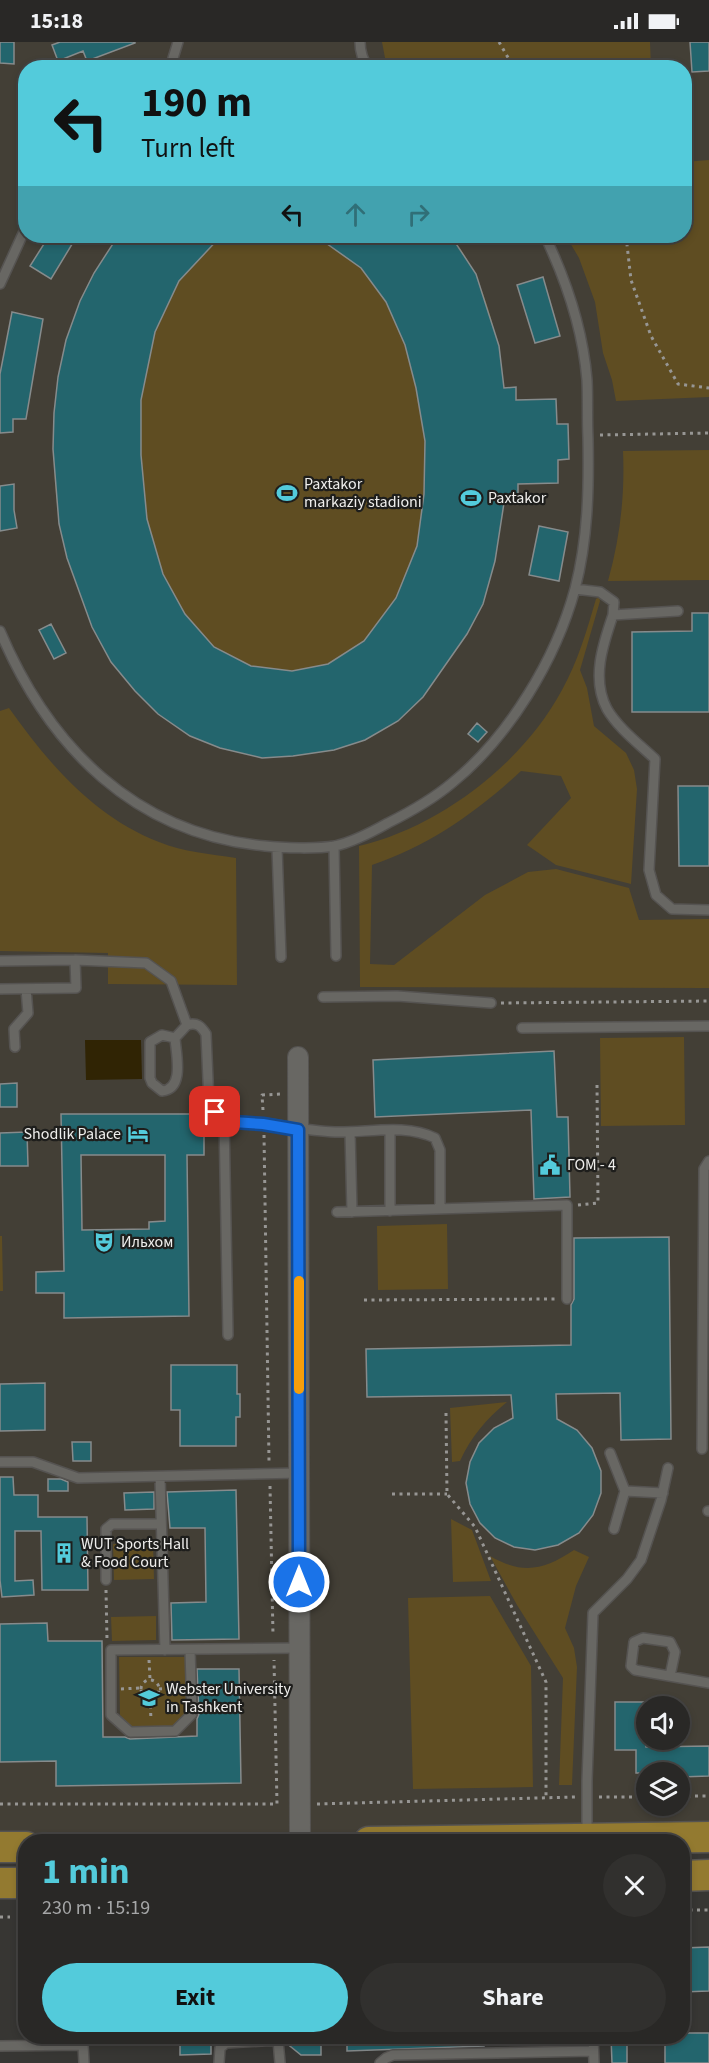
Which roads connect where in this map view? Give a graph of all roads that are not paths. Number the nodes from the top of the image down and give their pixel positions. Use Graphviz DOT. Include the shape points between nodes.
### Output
graph roads {
  1 [pos="178,42"];
  2 [pos="360,42"];
  3 [pos="173,60"];
  4 [pos="365,60"];
  5 [pos="18,243"];
  6 [pos="548,243"];
  7 [pos="0,284"];
  8 [pos="575,590"];
  9 [pos="678,611"];
  10 [pos="613,615"];
  11 [pos="0,631"];
  12 [pos="334,846"];
  13 [pos="277,848"];
  14 [pos="709,910"];
  15 [pos="336,956"];
  16 [pos="281,957"];
  17 [pos="75,960"];
  18 [pos="0,961"];
  19 [pos="0,989"];
  20 [pos="26,989"];
  21 [pos="323,997"];
  22 [pos="491,1003"];
  23 [pos="187,1025"];
  24 [pos="709,1026"];
  25 [pos="522,1028"];
  26 [pos="175,1038"];
  27 [pos="15,1047"];
  28 [pos="298,1057"];
  29 [pos="224,1118"];
  30 [pos="298,1130"];
  31 [pos="390,1130"];
  32 [pos="350,1132"];
  33 [pos="709,1161"];
  34 [pos="440,1209"];
  35 [pos="390,1211"];
  36 [pos="337,1212"];
  37 [pos="352,1212"];
  38 [pos="567,1299"];
  39 [pos="228,1335"];
  40 [pos="702,1449"];
  41 [pos="610,1453"];
  42 [pos="0,1462"];
  43 [pos="668,1468"];
  44 [pos="299,1473"];
  45 [pos="160,1477"];
  46 [pos="625,1491"];
  47 [pos="663,1493"];
  48 [pos="161,1524"];
  49 [pos="614,1529"];
  50 [pos="106,1580"];
  51 [pos="300,1648"];
  52 [pos="165,1650"];
  53 [pos="190,1650"];
  54 [pos="670,1676"];
  55 [pos="709,1683"];
  56 [pos="300,1834"];
  57 [pos="577,1834"];
  58 [pos="690,1837"];
  59 [pos="709,1837"];
  60 [pos="0,1847"];
  61 [pos="18,1847"];
  62 [pos="709,1875"];
  63 [pos="690,1876"];
  64 [pos="16,1883"];
  65 [pos="18,1912"];
  66 [pos="225,2044"];
  67 [pos="278,2044"];
  68 [pos="593,2044"];
  69 [pos="0,2046"];
  70 [pos="593,2051"];
  71 [pos="518,2052"];
  72 [pos="84,2063"];
  73 [pos="219,2063"];
  74 [pos="280,2063"];
  75 [pos="380,2063"];
  76 [pos="518,2063"];
  77 [pos="594,2063"];
  1 -- 3 [label="lane"];
  2 -- 4 [label="lane"];
  5 -- 7 [label="lane"];
  6 -- 8 [label="lane" via="567,289 587,380 589,498"];
  8 -- 10 [label="lane" via="600,592 614,602"];
  8 -- 12 [label="lane" via="539,674 485,752 453,783 416,808"];
  9 -- 10 [label="lane"];
  10 -- 14 [label="lane" via="603,644 599,684 607,709 655,759 649,870 656,895 672,909"];
  11 -- 13 [label="lane" via="12,660 48,721 93,770 120,792 177,826 209,837"];
  12 -- 13 [label="lane"];
  12 -- 15 [label="lane"];
  13 -- 16 [label="lane"];
  17 -- 18 [label="lane"];
  17 -- 20 [label="lane" via="76,988"];
  17 -- 23 [label="lane" via="146,963 171,981"];
  19 -- 20 [label="lane"];
  20 -- 27 [label="lane" via="28,1013 14,1029"];
  21 -- 22 [label="lane" via="397,996"];
  23 -- 26 [label="lane"];
  23 -- 29 [label="lane" via="196,1024 206,1034 209,1103"];
  24 -- 25 [label="lane"];
  26 -- 26 [label="lane" via="176,1082 162,1091 150,1078 149,1046 157,1036"];
  28 -- 30 [label="street"];
  29 -- 30 [label="lane"];
  29 -- 39 [label="lane"];
  30 -- 32 [label="lane"];
  30 -- 44 [label="street"];
  31 -- 32 [label="lane"];
  31 -- 34 [label="lane" via="423,1132 435,1138 440,1150"];
  31 -- 35 [label="lane"];
  32 -- 37 [label="lane"];
  33 -- 40 [label="lane" via="704,1169"];
  34 -- 35 [label="lane"];
  34 -- 38 [label="lane" via="567,1205"];
  35 -- 37 [label="lane"];
  36 -- 37 [label="lane"];
  41 -- 46 [label="lane"];
  42 -- 45 [label="lane" via="33,1462 78,1478"];
  43 -- 47 [label="lane"];
  44 -- 45 [label="lane"];
  44 -- 51 [label="street"];
  45 -- 48 [label="lane"];
  46 -- 47 [label="lane"];
  46 -- 49 [label="lane"];
  47 -- 57 [label="lane" via="641,1560 627,1580 593,1613 587,1797"];
  48 -- 50 [label="lane" via="112,1524 106,1529"];
  48 -- 52 [label="lane"];
  51 -- 53 [label="lane"];
  51 -- 56 [label="street"];
  52 -- 53 [label="lane"];
  52 -- 53 [label="lane" via="111,1650 111,1715 130,1732 175,1731 192,1714"];
  54 -- 54 [label="lane" via="633,1668 634,1642 643,1638 670,1642 675,1652"];
  54 -- 55 [label="lane"];
  58 -- 59 [label="main road"];
  60 -- 61 [label="main road"];
  62 -- 63 [label="main road"];
  64 -- 65 [label="lane"];
  66 -- 73 [label="lane" via="220,2048"];
  67 -- 74 [label="lane"];
  68 -- 70 [label="lane"];
  69 -- 72 [label="lane" via="83,2045"];
  70 -- 71 [label="lane"];
  70 -- 77 [label="lane"];
  71 -- 75 [label="lane" via="393,2055"];
  71 -- 76 [label="lane"];
}
